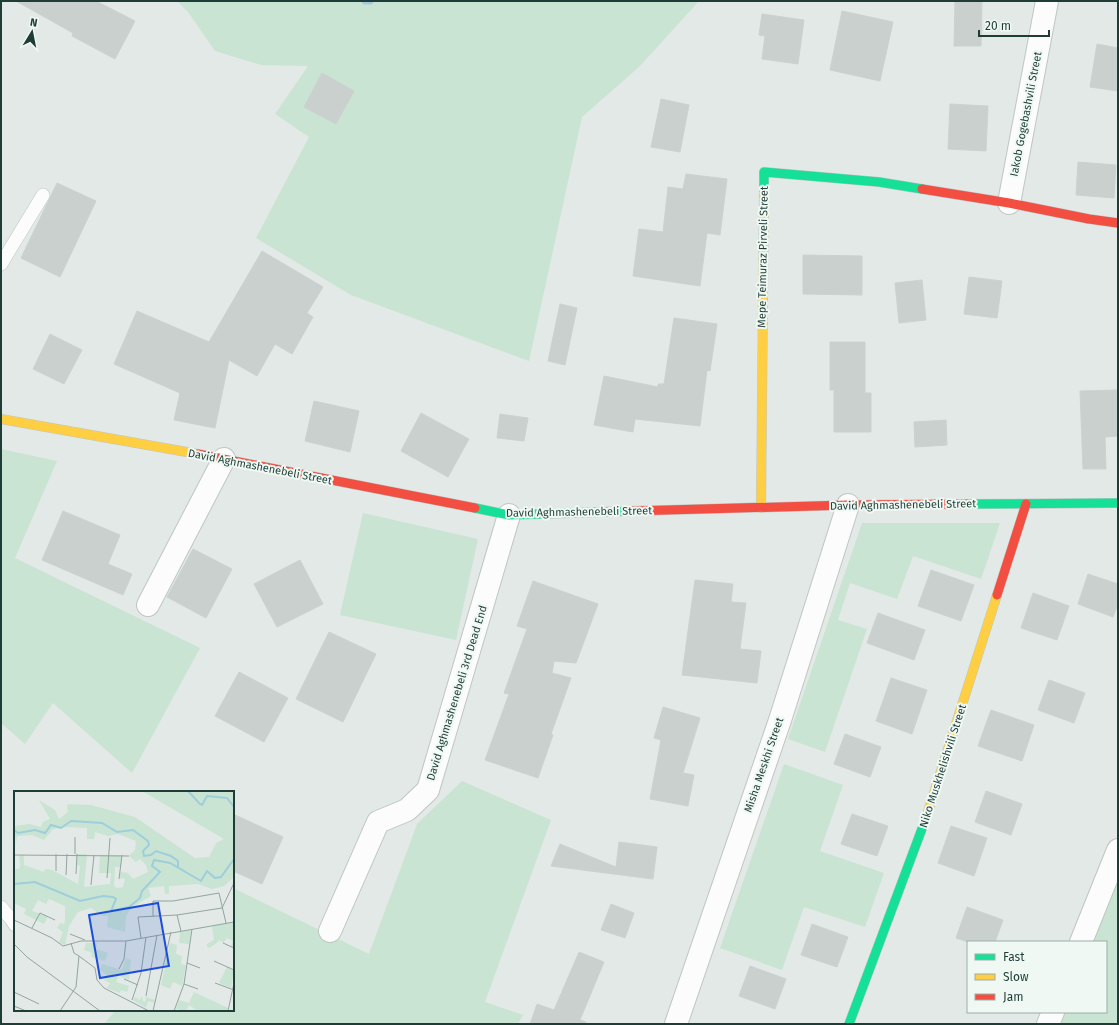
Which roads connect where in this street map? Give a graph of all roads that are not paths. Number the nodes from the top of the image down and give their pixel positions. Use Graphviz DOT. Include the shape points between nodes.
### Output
graph roads {
  1 [pos="1048,1"];
  2 [pos="43,195"];
  3 [pos="1009,203"];
  4 [pos="1118,223"];
  5 [pos="1,264"];
  6 [pos="1,419"];
  7 [pos="224,459"];
  8 [pos="1118,503"];
  9 [pos="1026,504"];
  10 [pos="848,505"];
  11 [pos="761,508"];
  12 [pos="509,515"];
  13 [pos="148,604"];
  14 [pos="1118,850"];
  15 [pos="1,907"];
  16 [pos="14,923"];
  17 [pos="330,931"];
  18 [pos="1081,941"];
  19 [pos="1053,1013"];
  20 [pos="676,1024"];
  21 [pos="849,1024"];
  22 [pos="1048,1024"];
  1 -- 3 [label="street, Iakob Gogebashvili Street"];
  2 -- 5 [label="lane"];
  3 -- 4 [label="street, Mepe Teimuraz Pirveli Street"];
  3 -- 11 [label="street, Mepe Teimuraz Pirveli Street" via="879,182 764,172"];
  6 -- 7 [label="street, David Aghmashenebeli Street"];
  7 -- 12 [label="street, David Aghmashenebeli Street"];
  7 -- 13 [label="street"];
  8 -- 9 [label="street, David Aghmashenebeli Street"];
  9 -- 10 [label="street, David Aghmashenebeli Street"];
  9 -- 21 [label="street, Niko Muskhelishvili Street" via="930,810"];
  10 -- 11 [label="street, David Aghmashenebeli Street"];
  10 -- 20 [label="street, Misha Meskhi Street" via="780,720"];
  11 -- 12 [label="street, David Aghmashenebeli Street"];
  12 -- 17 [label="street, David Aghmashenebeli 3rd Dead End" via="428,790 408,810 378,822"];
  14 -- 18 [label="street"];
  15 -- 16 [label="lane"];
  19 -- 22 [label="street"];
}
